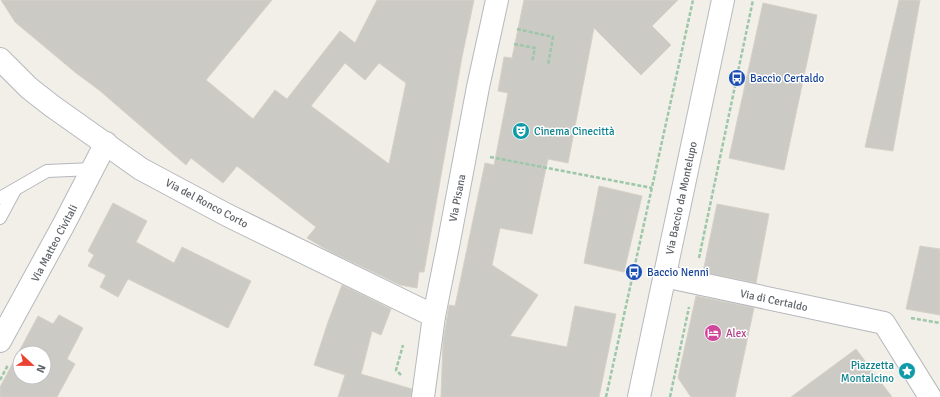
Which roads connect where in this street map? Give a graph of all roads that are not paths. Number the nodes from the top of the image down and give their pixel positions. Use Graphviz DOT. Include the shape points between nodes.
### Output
graph roads {
  1 [pos="497,0"];
  2 [pos="723,0"];
  3 [pos="0,58"];
  4 [pos="106,143"];
  5 [pos="93,168"];
  6 [pos="16,189"];
  7 [pos="0,198"];
  8 [pos="0,218"];
  9 [pos="664,276"];
  10 [pos="434,316"];
  11 [pos="1,336"];
  12 [pos="423,397"];
  13 [pos="639,397"];
  14 [pos="930,397"];
  1 -- 10 [label="street, Via Pisana"];
  2 -- 9 [label="street, Via Baccio da Montelupo"];
  3 -- 4 [label="street, Via del Ronco Corto" via="29,88"];
  4 -- 5 [label="street, Via Matteo Civitali"];
  4 -- 10 [label="street, Via del Ronco Corto" via="142,169 227,215"];
  5 -- 6 [label="lane" via="47,171"];
  5 -- 11 [label="street, Via Matteo Civitali"];
  6 -- 7 [label="lane"];
  6 -- 8 [label="lane"];
  9 -- 13 [label="street, Via Baccio da Montelupo"];
  9 -- 14 [label="street, Via di Certaldo" via="884,323"];
  10 -- 12 [label="street, Via Pisana"];
}
